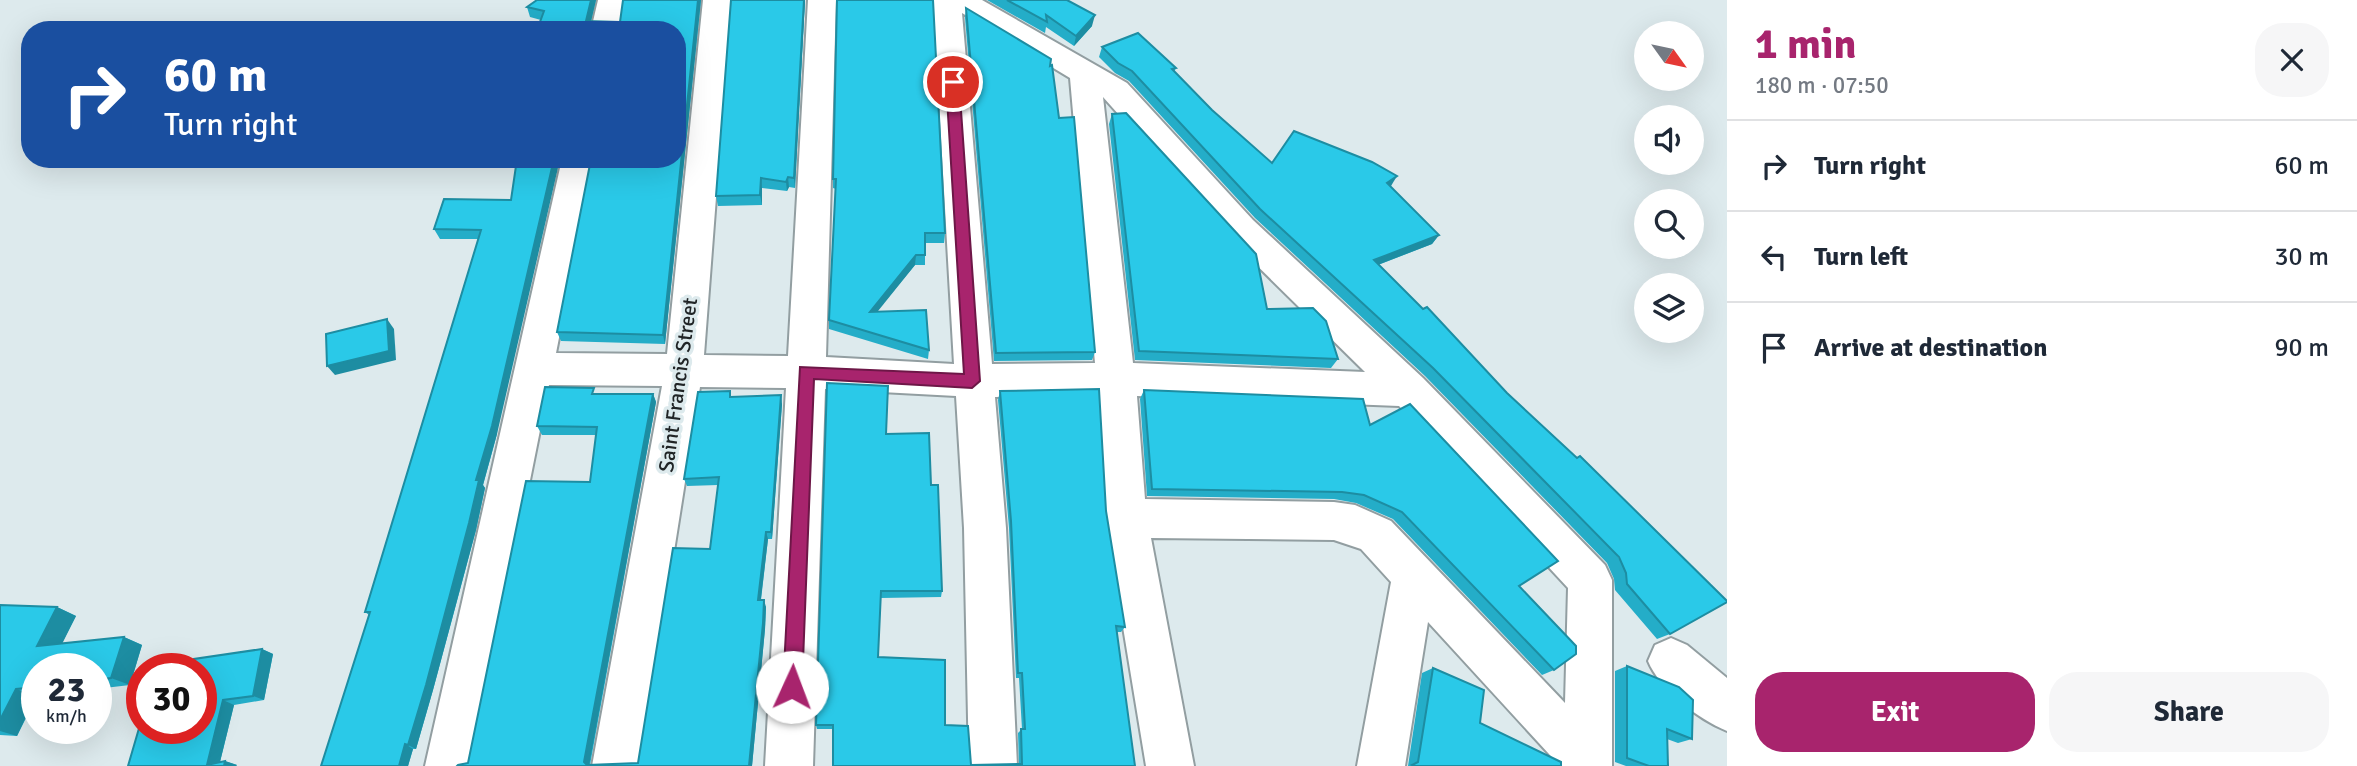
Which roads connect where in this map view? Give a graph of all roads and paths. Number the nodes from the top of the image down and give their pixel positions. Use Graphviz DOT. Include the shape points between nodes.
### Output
graph roads {
  1 [pos="612,0"];
  2 [pos="717,0"];
  3 [pos="822,0"];
  4 [pos="962,1"];
  5 [pos="608,21"];
  6 [pos="1085,75"];
  7 [pos="576,168"];
  8 [pos="533,369"];
  9 [pos="684,370"];
  10 [pos="806,372"];
  11 [pos="1116,379"];
  12 [pos="972,381"];
  13 [pos="1409,390"];
  14 [pos="1126,518"];
  15 [pos="1413,577"];
  16 [pos="1671,661"];
  17 [pos="1727,708"];
  18 [pos="1588,764"];
  19 [pos="449,766"];
  20 [pos="616,766"];
  21 [pos="789,766"];
  22 [pos="993,766"];
  23 [pos="1170,766"];
  24 [pos="1381,766"];
  1 -- 5 [label="street"];
  2 -- 9 [label="street, Saint Francis Street"];
  3 -- 10 [label="street"];
  4 -- 6 [label="street"];
  4 -- 12 [label="street"];
  6 -- 11 [label="street"];
  6 -- 13 [label="street" via="1116,91 1241,229"];
  7 -- 8 [label="street"];
  8 -- 9 [label="street"];
  8 -- 19 [label="street"];
  9 -- 10 [label="street"];
  9 -- 20 [label="street, Saint Francis Street"];
  10 -- 12 [label="street"];
  10 -- 21 [label="street"];
  11 -- 12 [label="street"];
  11 -- 13 [label="street"];
  11 -- 14 [label="street"];
  12 -- 22 [label="street" via="985,528"];
  13 -- 18 [label="street" via="1590,580"];
  14 -- 15 [label="street" via="1334,521 1376,535"];
  14 -- 23 [label="street"];
  15 -- 18 [label="street"];
  15 -- 24 [label="street"];
  16 -- 17 [label="street"];
}
